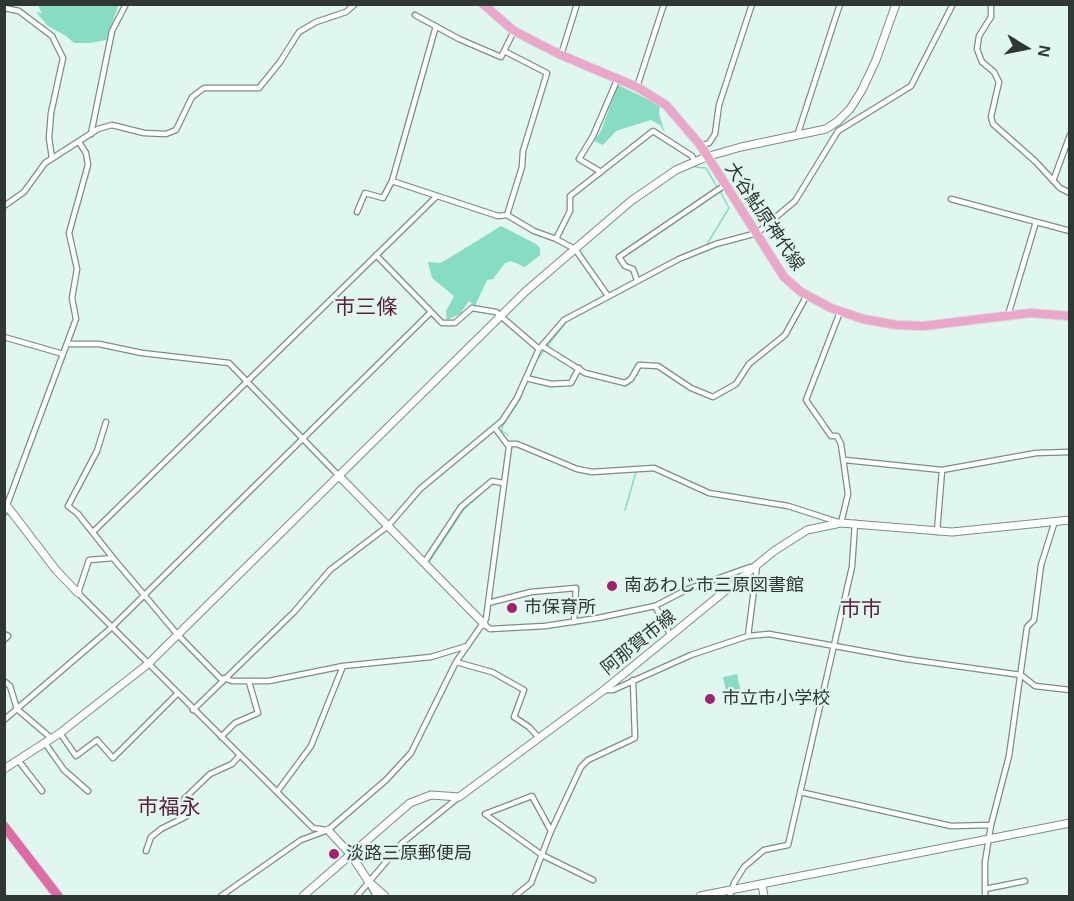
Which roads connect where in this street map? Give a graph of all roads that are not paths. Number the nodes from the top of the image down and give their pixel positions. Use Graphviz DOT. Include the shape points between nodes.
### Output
graph roads {
  1 [pos="126,4"];
  2 [pos="354,4"];
  3 [pos="483,4"];
  4 [pos="577,4"];
  5 [pos="664,4"];
  6 [pos="752,4"];
  7 [pos="840,4"];
  8 [pos="896,4"];
  9 [pos="953,4"];
  10 [pos="991,4"];
  11 [pos="4,9"];
  12 [pos="416,15"];
  13 [pos="435,26"];
  14 [pos="514,31"];
  15 [pos="504,51"];
  16 [pos="561,55"];
  17 [pos="618,78"];
  18 [pos="637,87"];
  19 [pos="826,129"];
  20 [pos="91,134"];
  21 [pos="1070,135"];
  22 [pos="797,136"];
  23 [pos="831,139"];
  24 [pos="79,142"];
  25 [pos="701,146"];
  26 [pos="706,157"];
  27 [pos="52,158"];
  28 [pos="695,162"];
  29 [pos="601,172"];
  30 [pos="392,181"];
  31 [pos="1053,181"];
  32 [pos="725,185"];
  33 [pos="1070,193"];
  34 [pos="437,196"];
  35 [pos="951,199"];
  36 [pos="4,206"];
  37 [pos="357,212"];
  38 [pos="507,215"];
  39 [pos="1036,222"];
  40 [pos="1070,231"];
  41 [pos="757,233"];
  42 [pos="556,239"];
  43 [pos="575,249"];
  44 [pos="376,255"];
  45 [pos="637,280"];
  46 [pos="807,295"];
  47 [pos="608,296"];
  48 [pos="431,312"];
  49 [pos="840,312"];
  50 [pos="1008,315"];
  51 [pos="501,316"];
  52 [pos="1070,316"];
  53 [pos="4,337"];
  54 [pos="68,344"];
  55 [pos="541,348"];
  56 [pos="63,354"];
  57 [pos="579,368"];
  58 [pos="526,378"];
  59 [pos="247,382"];
  60 [pos="106,422"];
  61 [pos="495,428"];
  62 [pos="303,440"];
  63 [pos="508,444"];
  64 [pos="1070,452"];
  65 [pos="845,460"];
  66 [pos="942,470"];
  67 [pos="339,476"];
  68 [pos="503,483"];
  69 [pos="5,508"];
  70 [pos="1070,520"];
  71 [pos="1055,521"];
  72 [pos="841,523"];
  73 [pos="855,523"];
  74 [pos="388,525"];
  75 [pos="93,532"];
  76 [pos="937,532"];
  77 [pos="113,558"];
  78 [pos="424,563"];
  79 [pos="756,567"];
  80 [pos="78,593"];
  81 [pos="144,594"];
  82 [pos="488,603"];
  83 [pos="655,606"];
  84 [pos="574,622"];
  85 [pos="484,624"];
  86 [pos="111,628"];
  87 [pos="4,634"];
  88 [pos="177,634"];
  89 [pos="671,636"];
  90 [pos="748,636"];
  91 [pos="4,640"];
  92 [pos="467,646"];
  93 [pos="834,647"];
  94 [pos="456,662"];
  95 [pos="148,664"];
  96 [pos="343,666"];
  97 [pos="1021,675"];
  98 [pos="223,679"];
  99 [pos="633,680"];
  100 [pos="4,681"];
  101 [pos="249,682"];
  102 [pos="603,690"];
  103 [pos="1070,690"];
  104 [pos="177,694"];
  105 [pos="17,709"];
  106 [pos="193,710"];
  107 [pos="4,720"];
  108 [pos="60,733"];
  109 [pos="221,737"];
  110 [pos="539,738"];
  111 [pos="48,740"];
  112 [pos="240,755"];
  113 [pos="18,760"];
  114 [pos="4,769"];
  115 [pos="88,790"];
  116 [pos="42,791"];
  117 [pos="277,792"];
  118 [pos="800,792"];
  119 [pos="459,797"];
  120 [pos="1070,823"];
  121 [pos="991,825"];
  122 [pos="4,826"];
  123 [pos="328,830"];
  124 [pos="551,831"];
  125 [pos="988,841"];
  126 [pos="147,850"];
  127 [pos="351,855"];
  128 [pos="542,855"];
  129 [pos="593,880"];
  130 [pos="1025,881"];
  131 [pos="369,882"];
  132 [pos="762,885"];
  133 [pos="985,889"];
  134 [pos="730,894"];
  135 [pos="58,897"];
  136 [pos="221,897"];
  137 [pos="303,897"];
  138 [pos="357,897"];
  139 [pos="376,897"];
  140 [pos="385,897"];
  141 [pos="515,897"];
  142 [pos="700,897"];
  143 [pos="764,897"];
  144 [pos="985,897"];
  1 -- 20 [label="street" via="112,31"];
  2 -- 20 [label="street" via="346,12 316,21 299,32 259,88 211,87 198,91 176,130 155,135 112,125"];
  3 -- 14 [label="main road, 大谷鮎原神代線"];
  4 -- 16 [label="street"];
  5 -- 18 [label="street"];
  6 -- 25 [label="street" via="719,105 715,134"];
  7 -- 22 [label="street"];
  8 -- 19 [label="street" via="862,90 850,110"];
  9 -- 23 [label="street" via="911,86"];
  10 -- 31 [label="street" via="992,17 979,36 977,49 982,62 999,82 993,124"];
  11 -- 27 [label="street" via="19,11 43,28 58,44 63,58 51,113"];
  12 -- 13 [label="street"];
  13 -- 15 [label="street" via="501,57"];
  13 -- 30 [label="street"];
  14 -- 15 [label="street"];
  14 -- 16 [label="main road, 大谷鮎原神代線"];
  15 -- 38 [label="street" via="547,73"];
  16 -- 17 [label="main road, 大谷鮎原神代線"];
  17 -- 18 [label="main road, 大谷鮎原神代線"];
  17 -- 29 [label="street" via="579,159"];
  18 -- 25 [label="main road, 大谷鮎原神代線" via="666,105"];
  19 -- 22 [label="street"];
  19 -- 23 [label="street"];
  20 -- 24 [label="street"];
  21 -- 31 [label="street"];
  22 -- 26 [label="street"];
  23 -- 41 [label="street" via="801,193"];
  24 -- 27 [label="street"];
  24 -- 54 [label="street" via="88,165 69,233 77,269 72,298 76,319"];
  25 -- 26 [label="main road, 大谷鮎原神代線"];
  26 -- 28 [label="street"];
  26 -- 32 [label="main road, 大谷鮎原神代線"];
  27 -- 36 [label="street" via="39,168 24,192"];
  28 -- 29 [label="street" via="653,130"];
  28 -- 43 [label="street" via="676,170 631,201"];
  29 -- 42 [label="street" via="570,196 570,211"];
  30 -- 34 [label="street"];
  30 -- 37 [label="street" via="383,198 365,193"];
  31 -- 33 [label="street"];
  32 -- 41 [label="main road, 大谷鮎原神代線"];
  32 -- 45 [label="street" via="620,257 625,266 633,269"];
  34 -- 38 [label="street" via="498,216"];
  34 -- 44 [label="street"];
  35 -- 39 [label="street"];
  38 -- 42 [label="street"];
  39 -- 40 [label="street"];
  39 -- 50 [label="street"];
  41 -- 45 [label="street" via="706,248"];
  41 -- 46 [label="main road, 大谷鮎原神代線" via="784,277"];
  42 -- 43 [label="street"];
  43 -- 47 [label="street"];
  43 -- 51 [label="street"];
  44 -- 48 [label="street"];
  44 -- 59 [label="street"];
  45 -- 47 [label="street"];
  46 -- 49 [label="main road, 大谷鮎原神代線"];
  46 -- 57 [label="street" via="784,335 749,364 736,384 713,398 658,366 639,365 625,383"];
  47 -- 55 [label="street" via="564,320"];
  48 -- 51 [label="street" via="442,323 455,323 472,308"];
  48 -- 62 [label="street"];
  49 -- 50 [label="main road, 大谷鮎原神代線" via="897,325 923,326"];
  49 -- 65 [label="street" via="806,400 831,436 837,436"];
  50 -- 52 [label="main road, 大谷鮎原神代線"];
  51 -- 55 [label="street"];
  51 -- 67 [label="street"];
  53 -- 56 [label="street"];
  54 -- 56 [label="street"];
  54 -- 59 [label="street" via="99,344 229,363"];
  55 -- 57 [label="street"];
  55 -- 58 [label="street"];
  56 -- 69 [label="street"];
  57 -- 58 [label="street" via="571,383 551,384"];
  58 -- 61 [label="street" via="510,412"];
  59 -- 62 [label="street"];
  59 -- 75 [label="street"];
  60 -- 75 [label="street" via="97,451 68,506"];
  61 -- 63 [label="street"];
  61 -- 74 [label="street" via="420,489"];
  62 -- 67 [label="street"];
  62 -- 81 [label="street"];
  63 -- 68 [label="street"];
  63 -- 72 [label="street" via="592,472 654,468 709,492 788,506"];
  64 -- 66 [label="street" via="1036,453"];
  65 -- 66 [label="street"];
  65 -- 72 [label="street" via="848,494"];
  66 -- 76 [label="street"];
  67 -- 74 [label="street"];
  67 -- 88 [label="street"];
  68 -- 78 [label="street" via="492,481 461,507"];
  68 -- 82 [label="street"];
  69 -- 80 [label="street"];
  70 -- 71 [label="street, 阿那賀市線"];
  71 -- 76 [label="street, 阿那賀市線"];
  71 -- 97 [label="street" via="1041,565"];
  72 -- 73 [label="street, 阿那賀市線"];
  72 -- 79 [label="street, 阿那賀市線" via="807,531"];
  73 -- 76 [label="street, 阿那賀市線"];
  73 -- 93 [label="street" via="854,559"];
  74 -- 78 [label="street"];
  74 -- 98 [label="street" via="330,570 294,612"];
  75 -- 77 [label="street"];
  77 -- 80 [label="street" via="88,560"];
  77 -- 81 [label="street"];
  78 -- 85 [label="street"];
  79 -- 83 [label="street" via="688,590"];
  79 -- 89 [label="street, 阿那賀市線"];
  79 -- 90 [label="street"];
  80 -- 86 [label="street"];
  81 -- 86 [label="street"];
  81 -- 88 [label="street"];
  82 -- 84 [label="street" via="531,592 576,588"];
  82 -- 85 [label="street"];
  83 -- 84 [label="street"];
  83 -- 89 [label="street"];
  84 -- 85 [label="street" via="490,629"];
  85 -- 92 [label="street"];
  86 -- 95 [label="street"];
  86 -- 105 [label="street"];
  87 -- 91 [label="street" via="8,636"];
  88 -- 95 [label="street"];
  88 -- 98 [label="street"];
  89 -- 102 [label="street, 阿那賀市線"];
  90 -- 93 [label="street" via="769,634"];
  90 -- 99 [label="street"];
  92 -- 94 [label="street"];
  92 -- 96 [label="street" via="431,657"];
  93 -- 97 [label="street"];
  93 -- 118 [label="street"];
  94 -- 110 [label="street" via="492,672 524,690 514,717"];
  94 -- 123 [label="street" via="406,760"];
  95 -- 104 [label="street"];
  95 -- 108 [label="street"];
  96 -- 101 [label="street"];
  96 -- 117 [label="street" via="311,746"];
  97 -- 103 [label="street" via="1035,686"];
  97 -- 121 [label="street" via="1009,756"];
  98 -- 101 [label="street"];
  98 -- 106 [label="street"];
  99 -- 102 [label="street" via="613,690"];
  99 -- 124 [label="street" via="635,738 581,766"];
  100 -- 105 [label="street" via="10,686"];
  101 -- 109 [label="street" via="258,713 235,723"];
  102 -- 110 [label="street, 阿那賀市線"];
  104 -- 106 [label="street"];
  104 -- 108 [label="street" via="113,758 97,740 76,756"];
  105 -- 107 [label="street"];
  105 -- 111 [label="street"];
  106 -- 109 [label="street"];
  108 -- 111 [label="street"];
  109 -- 112 [label="street"];
  110 -- 119 [label="street, 阿那賀市線"];
  111 -- 113 [label="street"];
  111 -- 115 [label="street" via="64,770"];
  112 -- 117 [label="street"];
  112 -- 126 [label="street" via="232,764 210,774 184,799 187,816 161,828 151,837"];
  113 -- 114 [label="street"];
  113 -- 116 [label="street"];
  117 -- 123 [label="street" via="313,828"];
  118 -- 121 [label="street" via="951,826"];
  118 -- 134 [label="street" via="788,845 764,850 744,867"];
  119 -- 127 [label="street" via="421,797"];
  119 -- 131 [label="street" via="402,843"];
  120 -- 125 [label="street"];
  121 -- 125 [label="street"];
  122 -- 135 [label="highway"];
  123 -- 127 [label="street"];
  123 -- 136 [label="street" via="301,840"];
  124 -- 128 [label="street"];
  124 -- 128 [label="street" via="532,796 485,814"];
  125 -- 132 [label="street"];
  125 -- 133 [label="street"];
  127 -- 131 [label="street"];
  127 -- 137 [label="street"];
  128 -- 129 [label="street"];
  128 -- 141 [label="street" via="531,883"];
  130 -- 133 [label="street"];
  131 -- 138 [label="street"];
  131 -- 139 [label="street"];
  131 -- 140 [label="street"];
  132 -- 134 [label="street"];
  132 -- 143 [label="street"];
  133 -- 144 [label="street"];
  134 -- 142 [label="street"];
}
